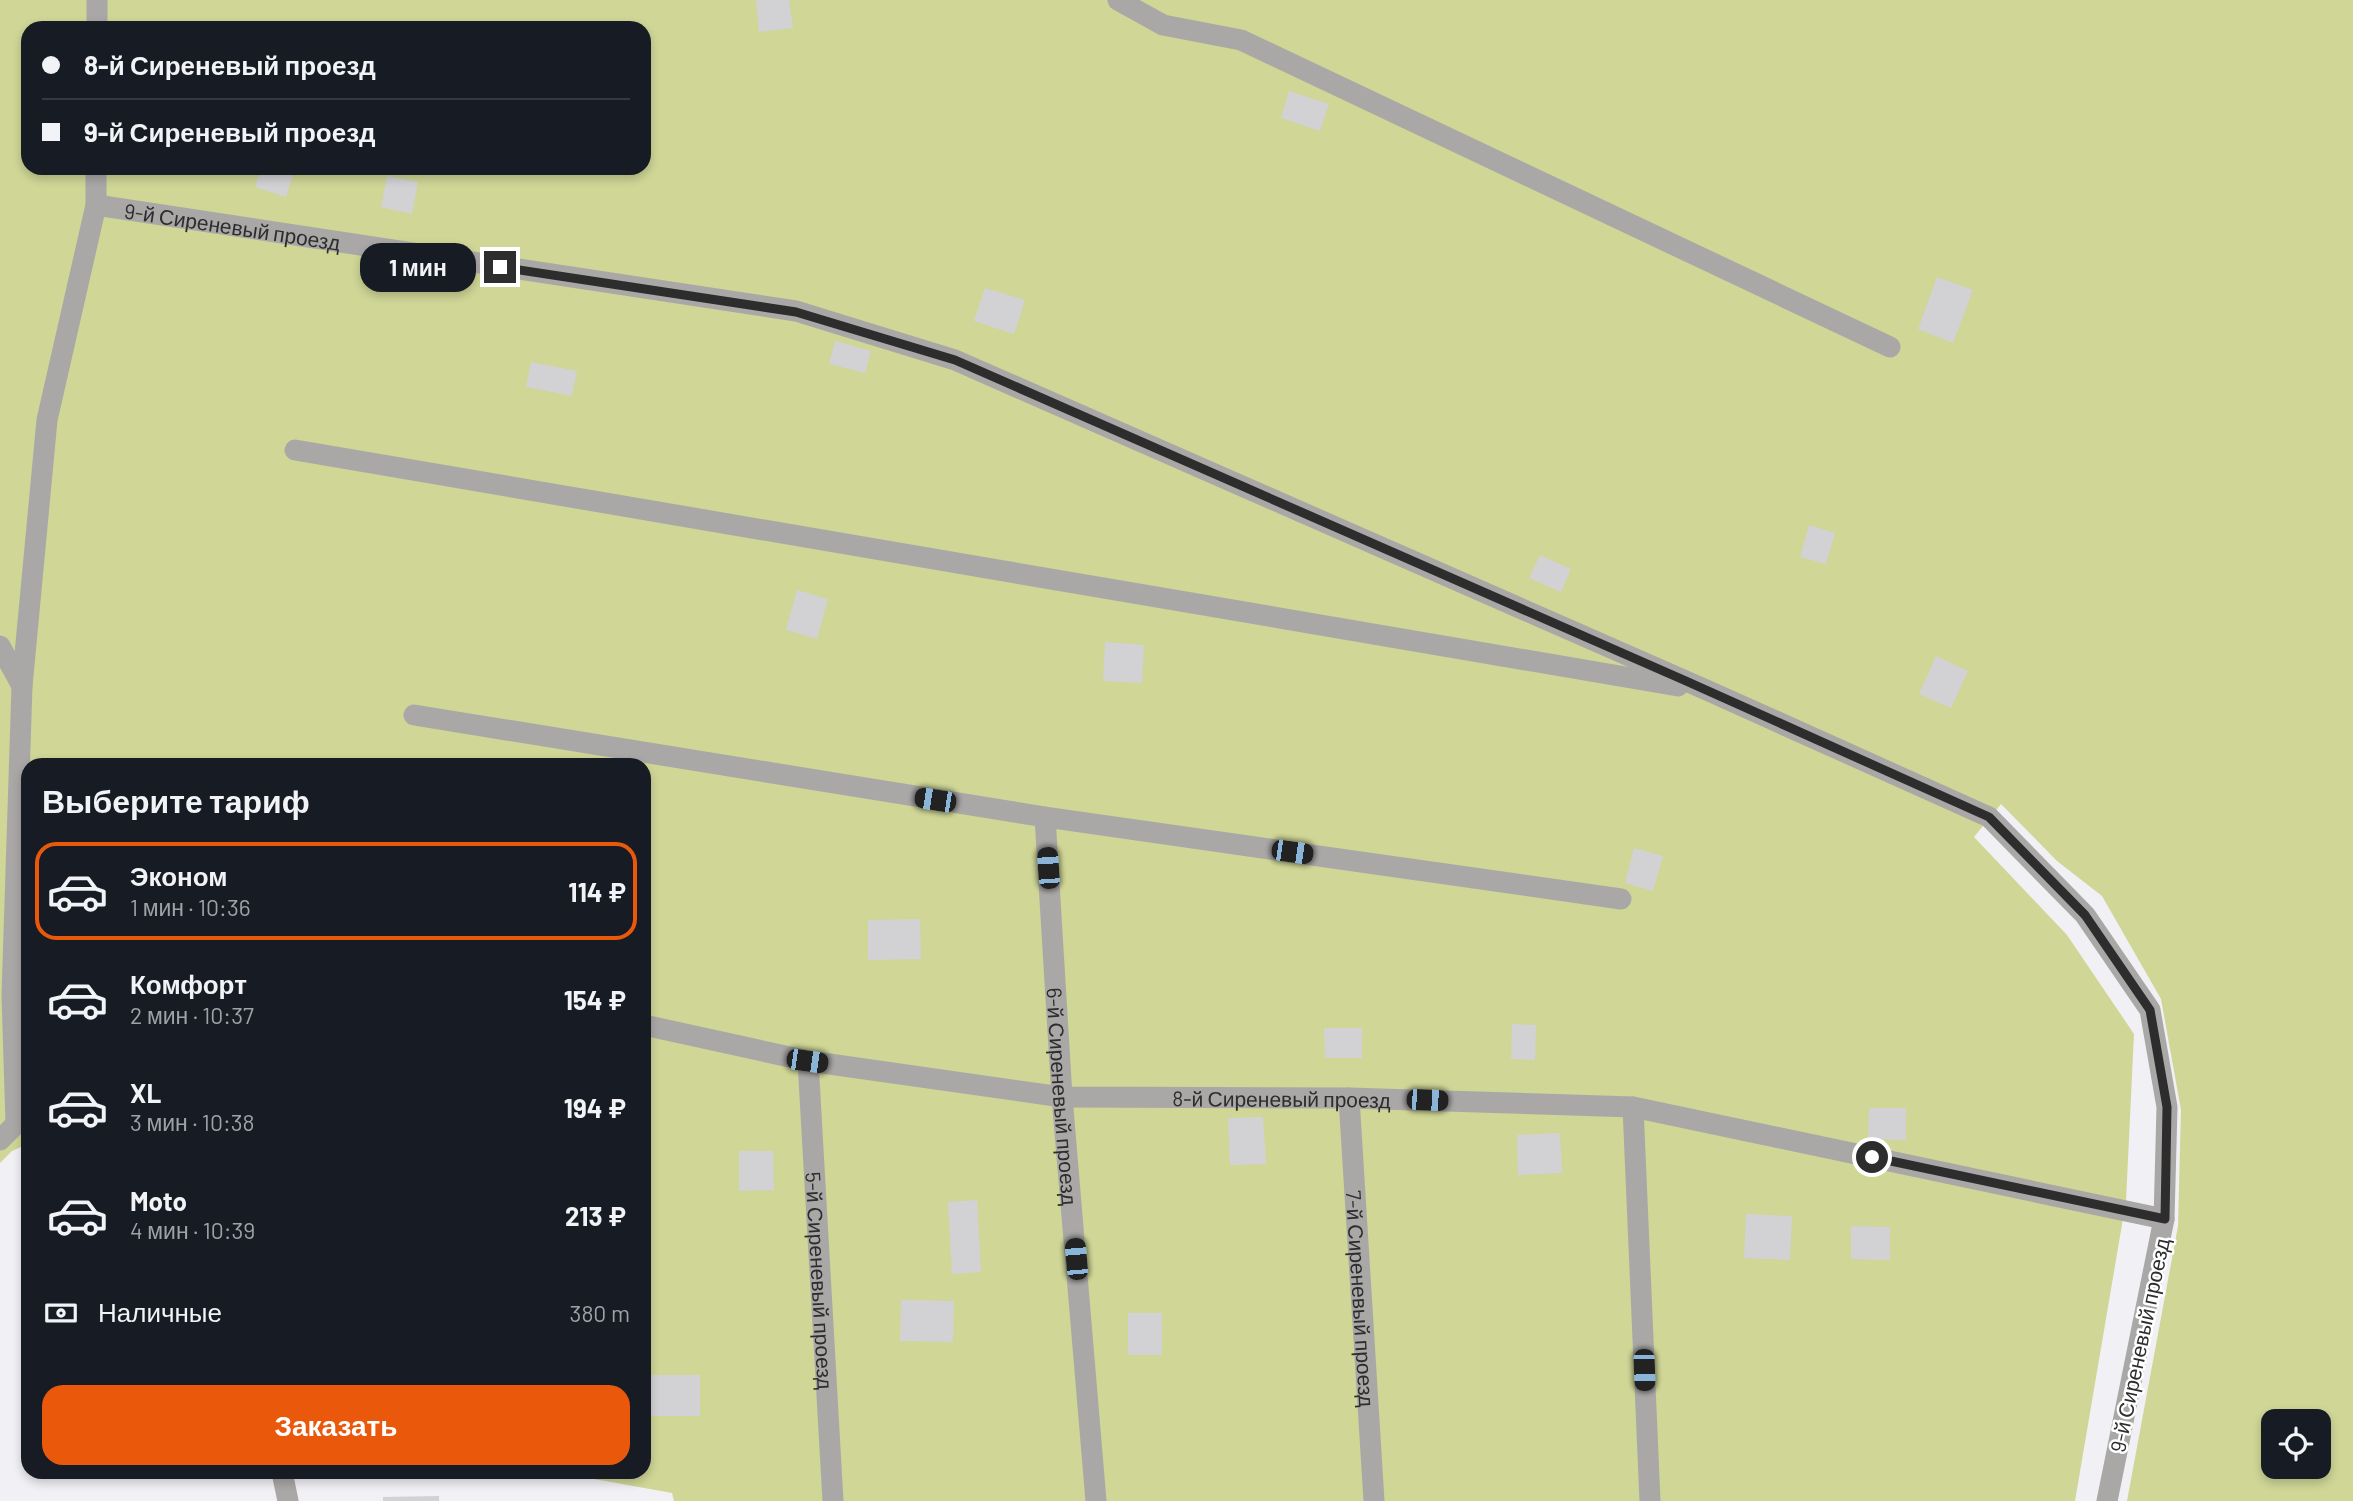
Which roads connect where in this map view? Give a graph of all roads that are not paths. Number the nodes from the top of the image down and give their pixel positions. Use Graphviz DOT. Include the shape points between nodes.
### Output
graph roads {
  1 [pos="97,0"];
  2 [pos="1118,0"];
  3 [pos="97,21"];
  4 [pos="96,175"];
  5 [pos="96,205"];
  6 [pos="1890,347"];
  7 [pos="295,450"];
  8 [pos="0,646"];
  9 [pos="22,686"];
  10 [pos="1711,692"];
  11 [pos="414,715"];
  12 [pos="1045,817"];
  13 [pos="1621,899"];
  14 [pos="6,994"];
  15 [pos="651,1027"];
  16 [pos="807,1061"];
  17 [pos="1062,1097"];
  18 [pos="1349,1098"];
  19 [pos="21,1102"];
  20 [pos="1633,1107"];
  21 [pos="21,1126"];
  22 [pos="0,1140"];
  23 [pos="2165,1219"];
  24 [pos="283,1479"];
  25 [pos="288,1501"];
  26 [pos="833,1501"];
  27 [pos="1096,1501"];
  28 [pos="1374,1501"];
  29 [pos="1650,1501"];
  30 [pos="2107,1501"];
  1 -- 3 [label="street"];
  2 -- 6 [label="street" via="1163,25 1241,40"];
  4 -- 5 [label="street"];
  5 -- 9 [label="street" via="47,420"];
  5 -- 10 [label="street, 9-й Сиреневый проезд" via="796,312 955,360"];
  7 -- 10 [label="street"];
  8 -- 9 [label="street"];
  9 -- 14 [label="street"];
  10 -- 23 [label="street, 9-й Сиреневый проезд" via="1989,817 2085,915 2150,1010 2167,1107"];
  11 -- 12 [label="street"];
  12 -- 13 [label="street"];
  12 -- 17 [label="street, 6-й Сиреневый проезд"];
  14 -- 19 [label="street"];
  15 -- 16 [label="street, 8-й Сиреневый проезд"];
  16 -- 17 [label="street, 8-й Сиреневый проезд"];
  16 -- 26 [label="street, 5-й Сиреневый проезд"];
  17 -- 18 [label="street, 8-й Сиреневый проезд"];
  17 -- 27 [label="street, 6-й Сиреневый проезд"];
  18 -- 20 [label="street, 8-й Сиреневый проезд"];
  18 -- 28 [label="street, 7-й Сиреневый проезд"];
  20 -- 23 [label="street, 8-й Сиреневый проезд"];
  20 -- 29 [label="street"];
  21 -- 22 [label="street"];
  23 -- 30 [label="street, 9-й Сиреневый проезд"];
  24 -- 25 [label="street"];
}
